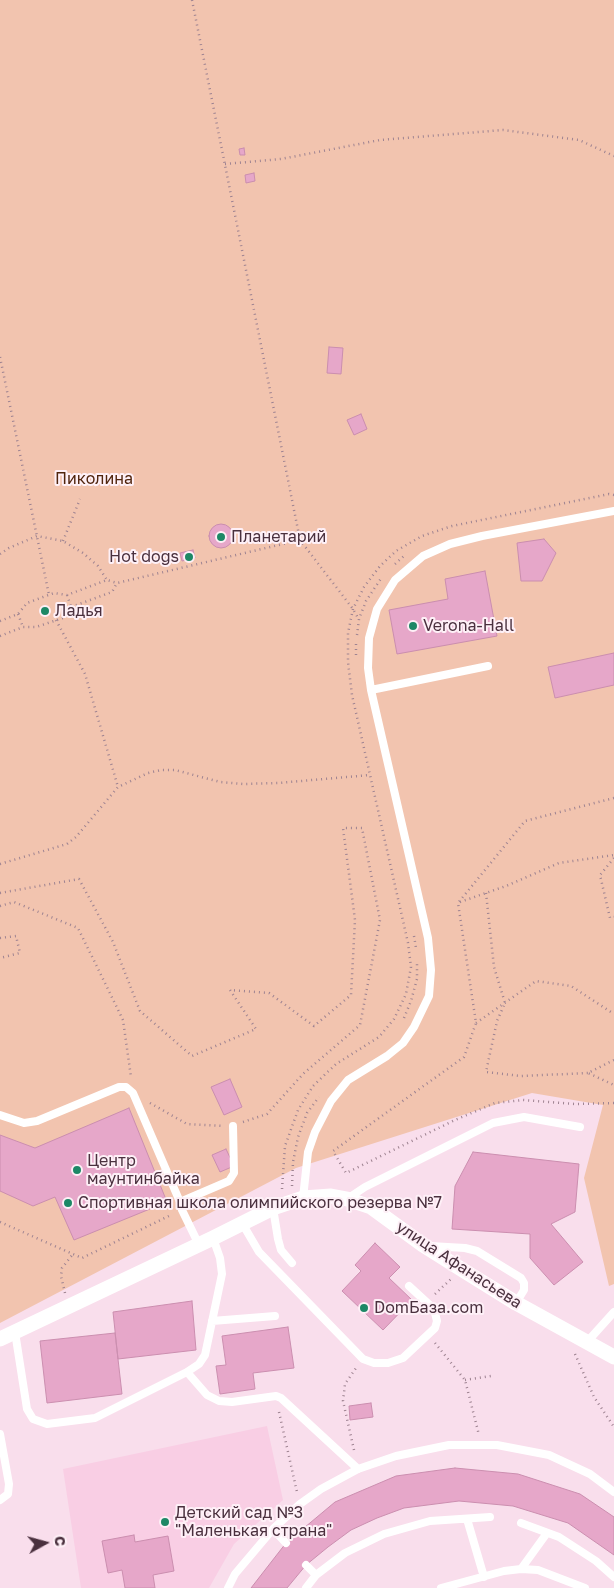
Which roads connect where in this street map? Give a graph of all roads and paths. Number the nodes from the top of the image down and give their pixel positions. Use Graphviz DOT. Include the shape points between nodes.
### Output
graph roads {
  1 [pos="192,0"];
  2 [pos="614,156"];
  3 [pos="224,164"];
  4 [pos="0,357"];
  5 [pos="80,499"];
  6 [pos="614,512"];
  7 [pos="37,536"];
  8 [pos="300,540"];
  9 [pos="63,541"];
  10 [pos="0,554"];
  11 [pos="107,580"];
  12 [pos="117,583"];
  13 [pos="49,595"];
  14 [pos="67,595"];
  15 [pos="71,607"];
  16 [pos="18,614"];
  17 [pos="358,619"];
  18 [pos="56,620"];
  19 [pos="0,621"];
  20 [pos="23,627"];
  21 [pos="0,636"];
  22 [pos="488,666"];
  23 [pos="371,690"];
  24 [pos="370,774"];
  25 [pos="118,787"];
  26 [pos="614,798"];
  27 [pos="614,857"];
  28 [pos="0,864"];
  29 [pos="0,893"];
  30 [pos="486,893"];
  31 [pos="458,903"];
  32 [pos="0,906"];
  33 [pos="614,917"];
  34 [pos="0,938"];
  35 [pos="0,958"];
  36 [pos="505,1003"];
  37 [pos="614,1014"];
  38 [pos="476,1023"];
  39 [pos="614,1060"];
  40 [pos="588,1073"];
  41 [pos="614,1086"];
  42 [pos="133,1093"];
  43 [pos="614,1103"];
  44 [pos="0,1115"];
  45 [pos="233,1126"];
  46 [pos="580,1127"];
  47 [pos="303,1198"];
  48 [pos="347,1199"];
  49 [pos="181,1206"];
  50 [pos="273,1208"];
  51 [pos="0,1222"];
  52 [pos="242,1223"];
  53 [pos="213,1238"];
  54 [pos="199,1245"];
  55 [pos="423,1245"];
  56 [pos="72,1254"];
  57 [pos="292,1263"];
  58 [pos="461,1269"];
  59 [pos="409,1286"];
  60 [pos="427,1302"];
  61 [pos="516,1303"];
  62 [pos="68,1307"];
  63 [pos="614,1312"];
  64 [pos="274,1316"];
  65 [pos="212,1321"];
  66 [pos="564,1329"];
  67 [pos="15,1332"];
  68 [pos="428,1334"];
  69 [pos="0,1339"];
  70 [pos="587,1342"];
  71 [pos="614,1357"];
  72 [pos="187,1372"];
  73 [pos="354,1372"];
  74 [pos="491,1376"];
  75 [pos="465,1380"];
  76 [pos="276,1396"];
  77 [pos="614,1427"];
  78 [pos="0,1434"];
  79 [pos="482,1445"];
  80 [pos="358,1469"];
  81 [pos="614,1492"];
  82 [pos="0,1500"];
  83 [pos="300,1504"];
  84 [pos="490,1517"];
  85 [pos="467,1518"];
  86 [pos="522,1523"];
  87 [pos="273,1529"];
  88 [pos="547,1533"];
  89 [pos="286,1543"];
  90 [pos="306,1565"];
  91 [pos="521,1569"];
  92 [pos="316,1575"];
  93 [pos="484,1577"];
  94 [pos="614,1577"];
  95 [pos="471,1584"];
  96 [pos="310,1586"];
  97 [pos="228,1588"];
  98 [pos="441,1588"];
  99 [pos="585,1588"];
  1 -- 3 [label="path"];
  2 -- 3 [label="path" via="579,140 503,130 380,140 281,159"];
  3 -- 8 [label="path"];
  4 -- 7 [label="path"];
  5 -- 9 [label="path"];
  6 -- 23 [label="lane" via="482,536 450,544 423,556 395,580 377,610 368,638"];
  7 -- 9 [label="path"];
  7 -- 10 [label="path"];
  7 -- 13 [label="path"];
  8 -- 12 [label="path"];
  8 -- 17 [label="path"];
  9 -- 11 [label="path" via="83,552"];
  11 -- 12 [label="path"];
  11 -- 14 [label="path"];
  12 -- 15 [label="path" via="112,592"];
  13 -- 14 [label="path"];
  13 -- 16 [label="path" via="27,603"];
  14 -- 15 [label="path"];
  15 -- 18 [label="path" via="63,618"];
  16 -- 19 [label="path"];
  16 -- 20 [label="path"];
  18 -- 20 [label="path" via="36,627"];
  18 -- 25 [label="path" via="85,674"];
  20 -- 21 [label="path"];
  22 -- 23 [label="lane"];
  23 -- 47 [label="lane" via="428,938 432,970 429,996 403,1043 348,1080 331,1101 308,1152"];
  24 -- 25 [label="path" via="244,784 161,770"];
  25 -- 28 [label="path" via="67,844"];
  26 -- 31 [label="path" via="525,821"];
  27 -- 30 [label="path" via="559,863"];
  27 -- 33 [label="path" via="600,875 610,918"];
  29 -- 45 [label="path" via="79,879 113,942 140,1011 192,1056 256,1029 230,990 269,992 314,1026 351,995 355,920 343,828 362,828 380,920 360,1025 303,1074 268,1114"];
  30 -- 31 [label="path"];
  30 -- 36 [label="path" via="494,967"];
  31 -- 38 [label="path"];
  32 -- 42 [label="path" via="14,902 78,928 123,1020"];
  34 -- 35 [label="path" via="16,936 20,953"];
  36 -- 37 [label="path" via="536,981 571,986"];
  36 -- 38 [label="path"];
  36 -- 40 [label="path" via="497,1021 486,1072 521,1076"];
  38 -- 43 [label="path" via="464,1057 333,1151 346,1173 495,1103 523,1100"];
  39 -- 40 [label="path"];
  40 -- 41 [label="path"];
  42 -- 44 [label="lane" via="126,1087 119,1087 24,1124"];
  42 -- 45 [label="path" via="187,1124"];
  42 -- 49 [label="lane"];
  45 -- 49 [label="lane" via="234,1173 229,1181"];
  46 -- 48 [label="lane" via="524,1117 493,1123"];
  47 -- 48 [label="street, улица Афанасьева" via="331,1196"];
  47 -- 50 [label="street, улица Афанасьева"];
  48 -- 55 [label="street, улица Афанасьева" via="371,1207"];
  49 -- 54 [label="lane"];
  49 -- 56 [label="path" via="82,1258"];
  50 -- 52 [label="street, улица Афанасьева"];
  50 -- 57 [label="lane" via="281,1250"];
  51 -- 56 [label="path"];
  52 -- 53 [label="street, улица Афанасьева"];
  52 -- 68 [label="lane" via="260,1252 363,1359 374,1364 403,1358"];
  53 -- 54 [label="street, улица Афанасьева"];
  53 -- 65 [label="lane" via="222,1274"];
  54 -- 62 [label="street, улица Афанасьева"];
  55 -- 58 [label="street, улица Афанасьева"];
  55 -- 61 [label="lane" via="477,1252 521,1278 524,1290"];
  56 -- 62 [label="path" via="62,1268 61,1276"];
  58 -- 60 [label="path"];
  58 -- 61 [label="street, улица Афанасьева"];
  59 -- 60 [label="lane"];
  60 -- 68 [label="lane" via="434,1309 436,1321"];
  61 -- 66 [label="street, улица Афанасьева"];
  62 -- 67 [label="street, улица Афанасьева"];
  63 -- 70 [label="lane"];
  64 -- 65 [label="lane"];
  65 -- 72 [label="lane" via="205,1355"];
  66 -- 70 [label="street, улица Афанасьева"];
  66 -- 77 [label="path" via="594,1397"];
  67 -- 69 [label="street, улица Афанасьева"];
  67 -- 72 [label="lane" via="27,1410 33,1419 47,1424 95,1418"];
  68 -- 75 [label="path"];
  70 -- 71 [label="street, улица Афанасьева"];
  72 -- 76 [label="lane" via="207,1395 220,1401"];
  73 -- 80 [label="path" via="345,1384 343,1401"];
  74 -- 75 [label="path"];
  75 -- 79 [label="path"];
  76 -- 80 [label="lane"];
  76 -- 83 [label="path"];
  78 -- 82 [label="lane" via="9,1484 8,1494"];
  79 -- 80 [label="lane" via="449,1445 396,1456"];
  79 -- 81 [label="lane" via="549,1455 590,1474"];
  80 -- 83 [label="lane"];
  83 -- 87 [label="lane"];
  84 -- 85 [label="lane"];
  85 -- 92 [label="lane" via="430,1521 384,1534 345,1553"];
  85 -- 93 [label="lane"];
  86 -- 88 [label="lane"];
  87 -- 89 [label="lane"];
  87 -- 97 [label="lane" via="235,1574"];
  88 -- 91 [label="lane"];
  88 -- 94 [label="lane" via="596,1561"];
  90 -- 92 [label="lane"];
  91 -- 93 [label="lane"];
  91 -- 99 [label="lane" via="538,1570"];
  92 -- 96 [label="lane"];
  93 -- 95 [label="lane"];
  95 -- 98 [label="lane"];
}
